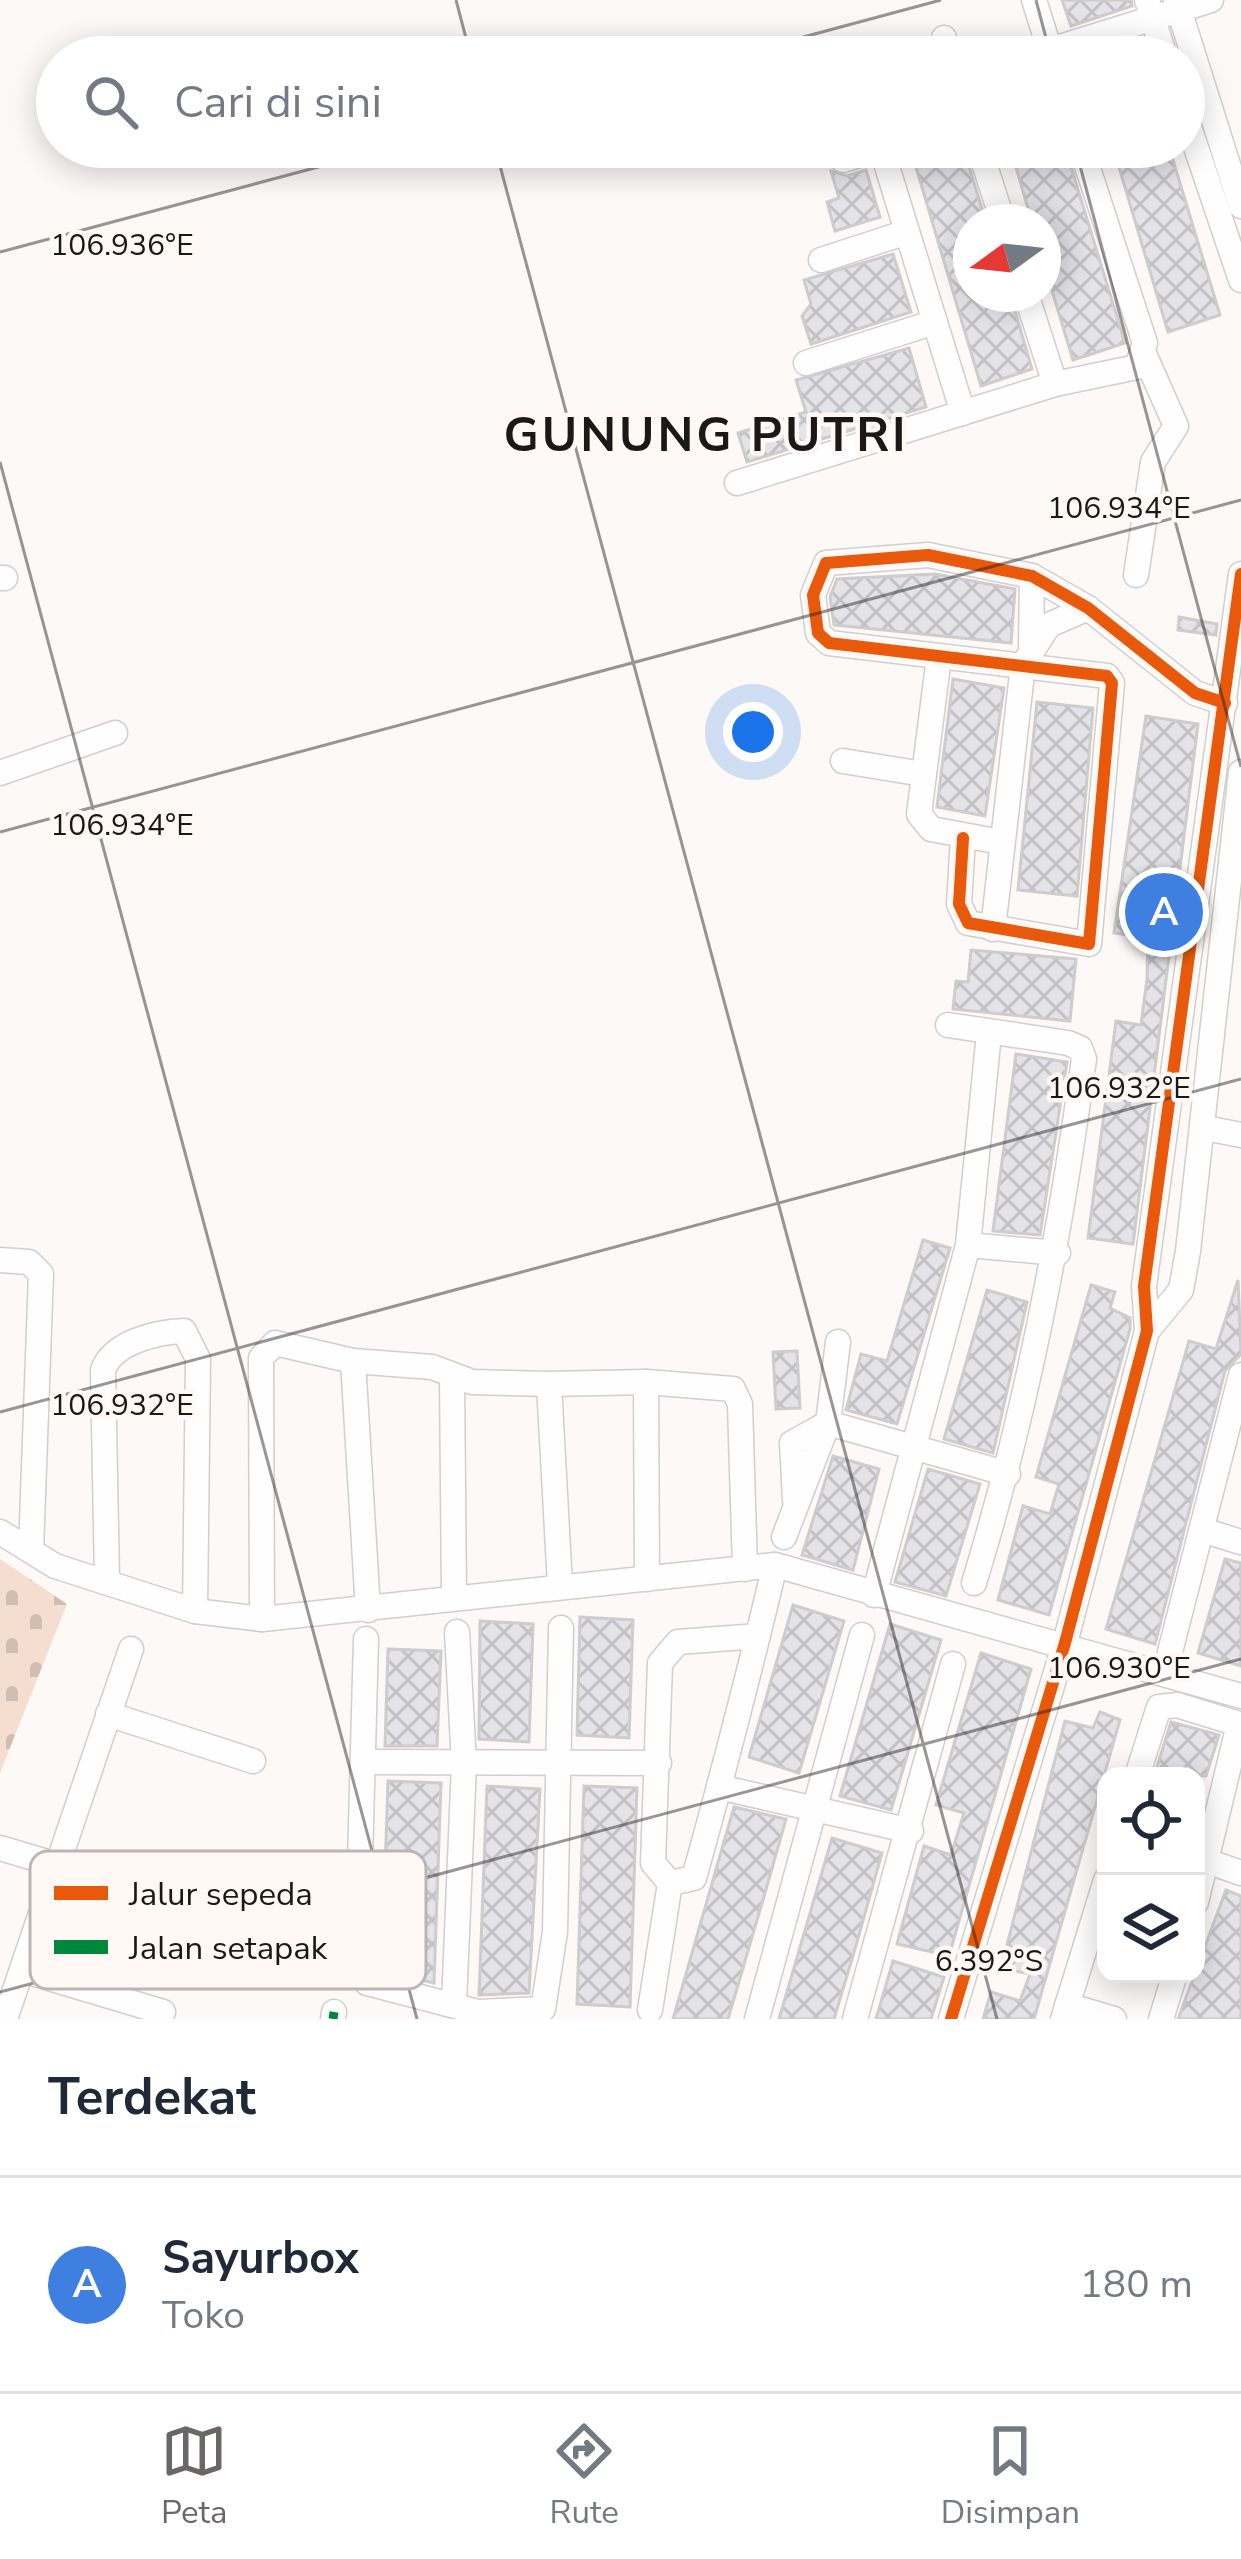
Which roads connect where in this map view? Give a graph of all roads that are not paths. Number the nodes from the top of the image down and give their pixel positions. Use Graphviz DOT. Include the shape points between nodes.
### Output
graph roads {
  1 [pos="1034,0"];
  2 [pos="1211,0"];
  3 [pos="1177,5"];
  4 [pos="1149,9"];
  5 [pos="1040,36"];
  6 [pos="1087,36"];
  7 [pos="1187,36"];
  8 [pos="1205,93"];
  9 [pos="888,168"];
  10 [pos="986,168"];
  11 [pos="1088,168"];
  12 [pos="1203,168"];
  13 [pos="997,204"];
  14 [pos="1241,206"];
  15 [pos="908,232"];
  16 [pos="821,260"];
  17 [pos="1241,280"];
  18 [pos="1032,312"];
  19 [pos="935,322"];
  20 [pos="1145,356"];
  21 [pos="806,363"];
  22 [pos="1055,384"];
  23 [pos="963,413"];
  24 [pos="737,483"];
  25 [pos="1241,574"];
  26 [pos="1136,575"];
  27 [pos="1032,576"];
  28 [pos="1088,608"];
  29 [pos="1236,655"];
  30 [pos="939,657"];
  31 [pos="1027,657"];
  32 [pos="1231,698"];
  33 [pos="116,734"];
  34 [pos="843,761"];
  35 [pos="1241,772"];
  36 [pos="0,773"];
  37 [pos="923,774"];
  38 [pos="963,838"];
  39 [pos="1001,842"];
  40 [pos="993,929"];
  41 [pos="949,1025"];
  42 [pos="989,1033"];
  43 [pos="1205,1129"];
  44 [pos="1241,1135"];
  45 [pos="968,1245"];
  46 [pos="1058,1252"];
  47 [pos="0,1260"];
  48 [pos="1147,1331"];
  49 [pos="838,1342"];
  50 [pos="352,1361"];
  51 [pos="452,1375"];
  52 [pos="1240,1381"];
  53 [pos="646,1382"];
  54 [pos="549,1384"];
  55 [pos="828,1423"];
  56 [pos="912,1448"];
  57 [pos="1008,1474"];
  58 [pos="1202,1530"];
  59 [pos="0,1532"];
  60 [pos="784,1537"];
  61 [pos="1241,1542"];
  62 [pos="32,1550"];
  63 [pos="775,1565"];
  64 [pos="745,1569"];
  65 [pos="647,1579"];
  66 [pos="107,1580"];
  67 [pos="974,1583"];
  68 [pos="560,1586"];
  69 [pos="874,1595"];
  70 [pos="454,1598"];
  71 [pos="368,1610"];
  72 [pos="195,1611"];
  73 [pos="262,1619"];
  74 [pos="561,1628"];
  75 [pos="457,1632"];
  76 [pos="862,1635"];
  77 [pos="758,1636"];
  78 [pos="366,1639"];
  79 [pos="1065,1643"];
  80 [pos="131,1648"];
  81 [pos="1170,1652"];
  82 [pos="953,1664"];
  83 [pos="1241,1696"];
  84 [pos="109,1714"];
  85 [pos="253,1761"];
  86 [pos="363,1762"];
  87 [pos="558,1763"];
  88 [pos="659,1763"];
  89 [pos="464,1764"];
  90 [pos="1140,1767"];
  91 [pos="719,1786"];
  92 [pos="814,1809"];
  93 [pos="911,1831"];
  94 [pos="0,1848"];
  95 [pos="1205,1849"];
  96 [pos="64,1851"];
  97 [pos="360,1851"];
  98 [pos="30,1856"];
  99 [pos="1205,1861"];
  100 [pos="1241,1873"];
  101 [pos="670,1882"];
  102 [pos="1097,1909"];
  103 [pos="30,1947"];
  104 [pos="22,1970"];
  105 [pos="30,1972"];
  106 [pos="1171,1983"];
  107 [pos="86,1989"];
  108 [pos="392,1989"];
  109 [pos="454,2004"];
  110 [pos="650,2011"];
  111 [pos="163,2012"];
  112 [pos="1065,2012"];
  113 [pos="5,2019"];
  114 [pos="757,2019"];
  115 [pos="855,2019"];
  116 [pos="951,2019"];
  117 [pos="1114,2019"];
  118 [pos="1161,2019"];
  1 -- 5 [label="street"];
  2 -- 3 [label="street"];
  3 -- 4 [label="street"];
  3 -- 7 [label="street"];
  4 -- 6 [label="street"];
  8 -- 14 [label="street"];
  9 -- 15 [label="street"];
  10 -- 13 [label="street"];
  11 -- 20 [label="street"];
  12 -- 17 [label="street"];
  15 -- 16 [label="street"];
  15 -- 19 [label="street"];
  18 -- 22 [label="street"];
  19 -- 21 [label="street"];
  19 -- 23 [label="street"];
  20 -- 22 [label="street" via="1138,367"];
  20 -- 26 [label="street" via="1176,426 1153,462"];
  22 -- 23 [label="street"];
  23 -- 24 [label="street"];
  25 -- 29 [label="street"];
  27 -- 28 [label="street"];
  27 -- 30 [label="street" via="928,555 826,563 813,595 818,633 834,644"];
  27 -- 31 [label="street"];
  28 -- 31 [label="street" via="1049,625"];
  28 -- 32 [label="street" via="1195,693"];
  29 -- 32 [label="street"];
  30 -- 31 [label="street"];
  30 -- 37 [label="street"];
  31 -- 39 [label="street"];
  31 -- 40 [label="street" via="1107,676 1114,688 1089,944"];
  32 -- 48 [label="street" via="1144,1286"];
  33 -- 36 [label="street"];
  34 -- 37 [label="street"];
  35 -- 43 [label="street"];
  37 -- 38 [label="street" via="923,821"];
  38 -- 39 [label="street"];
  38 -- 40 [label="street" via="960,910 968,923"];
  39 -- 40 [label="street"];
  41 -- 42 [label="street"];
  42 -- 45 [label="street"];
  42 -- 46 [label="street" via="1067,1043 1084,1058"];
  43 -- 44 [label="street"];
  43 -- 48 [label="street" via="1181,1290"];
  45 -- 46 [label="street"];
  45 -- 56 [label="street"];
  46 -- 57 [label="street"];
  47 -- 62 [label="street" via="28,1262 41,1274"];
  48 -- 79 [label="street"];
  49 -- 55 [label="street"];
  50 -- 51 [label="street" via="410,1363"];
  50 -- 71 [label="street"];
  50 -- 73 [label="street" via="274,1343 261,1358"];
  51 -- 54 [label="street"];
  51 -- 70 [label="street"];
  52 -- 58 [label="street"];
  53 -- 54 [label="street"];
  53 -- 64 [label="street" via="715,1384 739,1397"];
  53 -- 65 [label="street"];
  54 -- 68 [label="street"];
  55 -- 56 [label="street"];
  55 -- 60 [label="street"];
  56 -- 57 [label="street"];
  56 -- 69 [label="street"];
  57 -- 67 [label="street"];
  58 -- 61 [label="street"];
  58 -- 81 [label="street"];
  59 -- 62 [label="street"];
  62 -- 66 [label="street" via="55,1566"];
  63 -- 64 [label="street"];
  63 -- 69 [label="street"];
  63 -- 77 [label="street"];
  64 -- 65 [label="street"];
  65 -- 68 [label="street"];
  66 -- 72 [label="street"];
  66 -- 72 [label="street" via="104,1370 111,1354 159,1332 184,1331 198,1359"];
  68 -- 70 [label="street"];
  69 -- 79 [label="street"];
  70 -- 71 [label="street"];
  71 -- 73 [label="street"];
  72 -- 73 [label="street"];
  74 -- 87 [label="street"];
  75 -- 89 [label="street"];
  76 -- 92 [label="street"];
  77 -- 88 [label="street" via="679,1642 665,1651"];
  77 -- 91 [label="street"];
  78 -- 86 [label="street"];
  79 -- 83 [label="street"];
  79 -- 116 [label="street"];
  80 -- 84 [label="street"];
  82 -- 93 [label="street"];
  84 -- 85 [label="street"];
  84 -- 96 [label="street"];
  86 -- 89 [label="street"];
  86 -- 97 [label="street"];
  87 -- 88 [label="street"];
  87 -- 89 [label="street"];
  87 -- 109 [label="street" via="556,1932 543,2009 478,2012"];
  88 -- 101 [label="street" via="653,1863"];
  89 -- 109 [label="street"];
  90 -- 95 [label="street" via="1159,1708 1177,1705 1239,1724"];
  91 -- 92 [label="street"];
  91 -- 101 [label="street" via="694,1878"];
  92 -- 93 [label="street"];
  92 -- 114 [label="street"];
  93 -- 115 [label="street"];
  94 -- 98 [label="street"];
  99 -- 100 [label="street"];
  101 -- 110 [label="street"];
  102 -- 112 [label="street"];
  103 -- 104 [label="street"];
  104 -- 105 [label="street"];
  104 -- 113 [label="street"];
  106 -- 118 [label="street"];
  107 -- 111 [label="street"];
  108 -- 109 [label="street"];
  112 -- 117 [label="street"];
}
